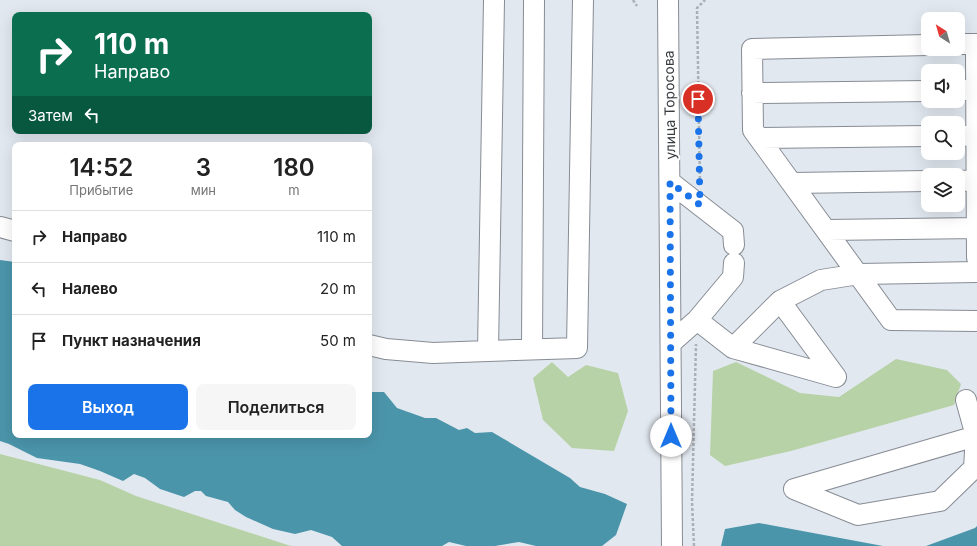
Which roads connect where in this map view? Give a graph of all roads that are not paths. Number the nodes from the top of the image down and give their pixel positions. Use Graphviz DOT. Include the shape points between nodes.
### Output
graph roads {
  1 [pos="494,0"];
  2 [pos="534,0"];
  3 [pos="583,0"];
  4 [pos="668,0"];
  5 [pos="965,44"];
  6 [pos="977,44"];
  7 [pos="921,45"];
  8 [pos="977,51"];
  9 [pos="921,90"];
  10 [pos="970,90"];
  11 [pos="752,93"];
  12 [pos="970,135"];
  13 [pos="921,136"];
  14 [pos="758,138"];
  15 [pos="977,180"];
  16 [pos="921,181"];
  17 [pos="965,181"];
  18 [pos="670,182"];
  19 [pos="792,183"];
  20 [pos="0,227"];
  21 [pos="977,228"];
  22 [pos="827,230"];
  23 [pos="12,231"];
  24 [pos="977,258"];
  25 [pos="977,272"];
  26 [pos="859,274"];
  27 [pos="780,301"];
  28 [pos="697,320"];
  29 [pos="977,321"];
  30 [pos="671,344"];
  31 [pos="372,346"];
  32 [pos="733,348"];
  33 [pos="532,349"];
  34 [pos="488,351"];
  35 [pos="966,400"];
  36 [pos="976,436"];
  37 [pos="672,546"];
  1 -- 34 [label="street"];
  2 -- 33 [label="street"];
  3 -- 33 [label="street" via="577,348"];
  4 -- 18 [label="street, улица Торосова"];
  5 -- 6 [label="street"];
  7 -- 11 [label="street" via="752,49"];
  8 -- 10 [label="street"];
  9 -- 11 [label="street"];
  10 -- 12 [label="street"];
  11 -- 14 [label="street" via="752,130"];
  12 -- 15 [label="street"];
  13 -- 14 [label="street"];
  14 -- 19 [label="street"];
  15 -- 17 [label="street"];
  15 -- 21 [label="street"];
  16 -- 19 [label="street"];
  18 -- 28 [label="street" via="733,231 734,276"];
  18 -- 30 [label="street, улица Торосова"];
  19 -- 22 [label="street"];
  20 -- 23 [label="street"];
  21 -- 22 [label="street"];
  21 -- 24 [label="street"];
  22 -- 26 [label="street"];
  25 -- 26 [label="street"];
  26 -- 27 [label="street" via="821,280"];
  26 -- 29 [label="street" via="891,320"];
  27 -- 32 [label="street"];
  27 -- 32 [label="street" via="836,377"];
  28 -- 30 [label="street"];
  28 -- 32 [label="street"];
  30 -- 37 [label="street, улица Торосова"];
  31 -- 34 [label="street" via="433,353"];
  33 -- 34 [label="street"];
  35 -- 36 [label="street"];
  36 -- 36 [label="street" via="923,452 794,489 858,515 940,501 974,468"];
}
